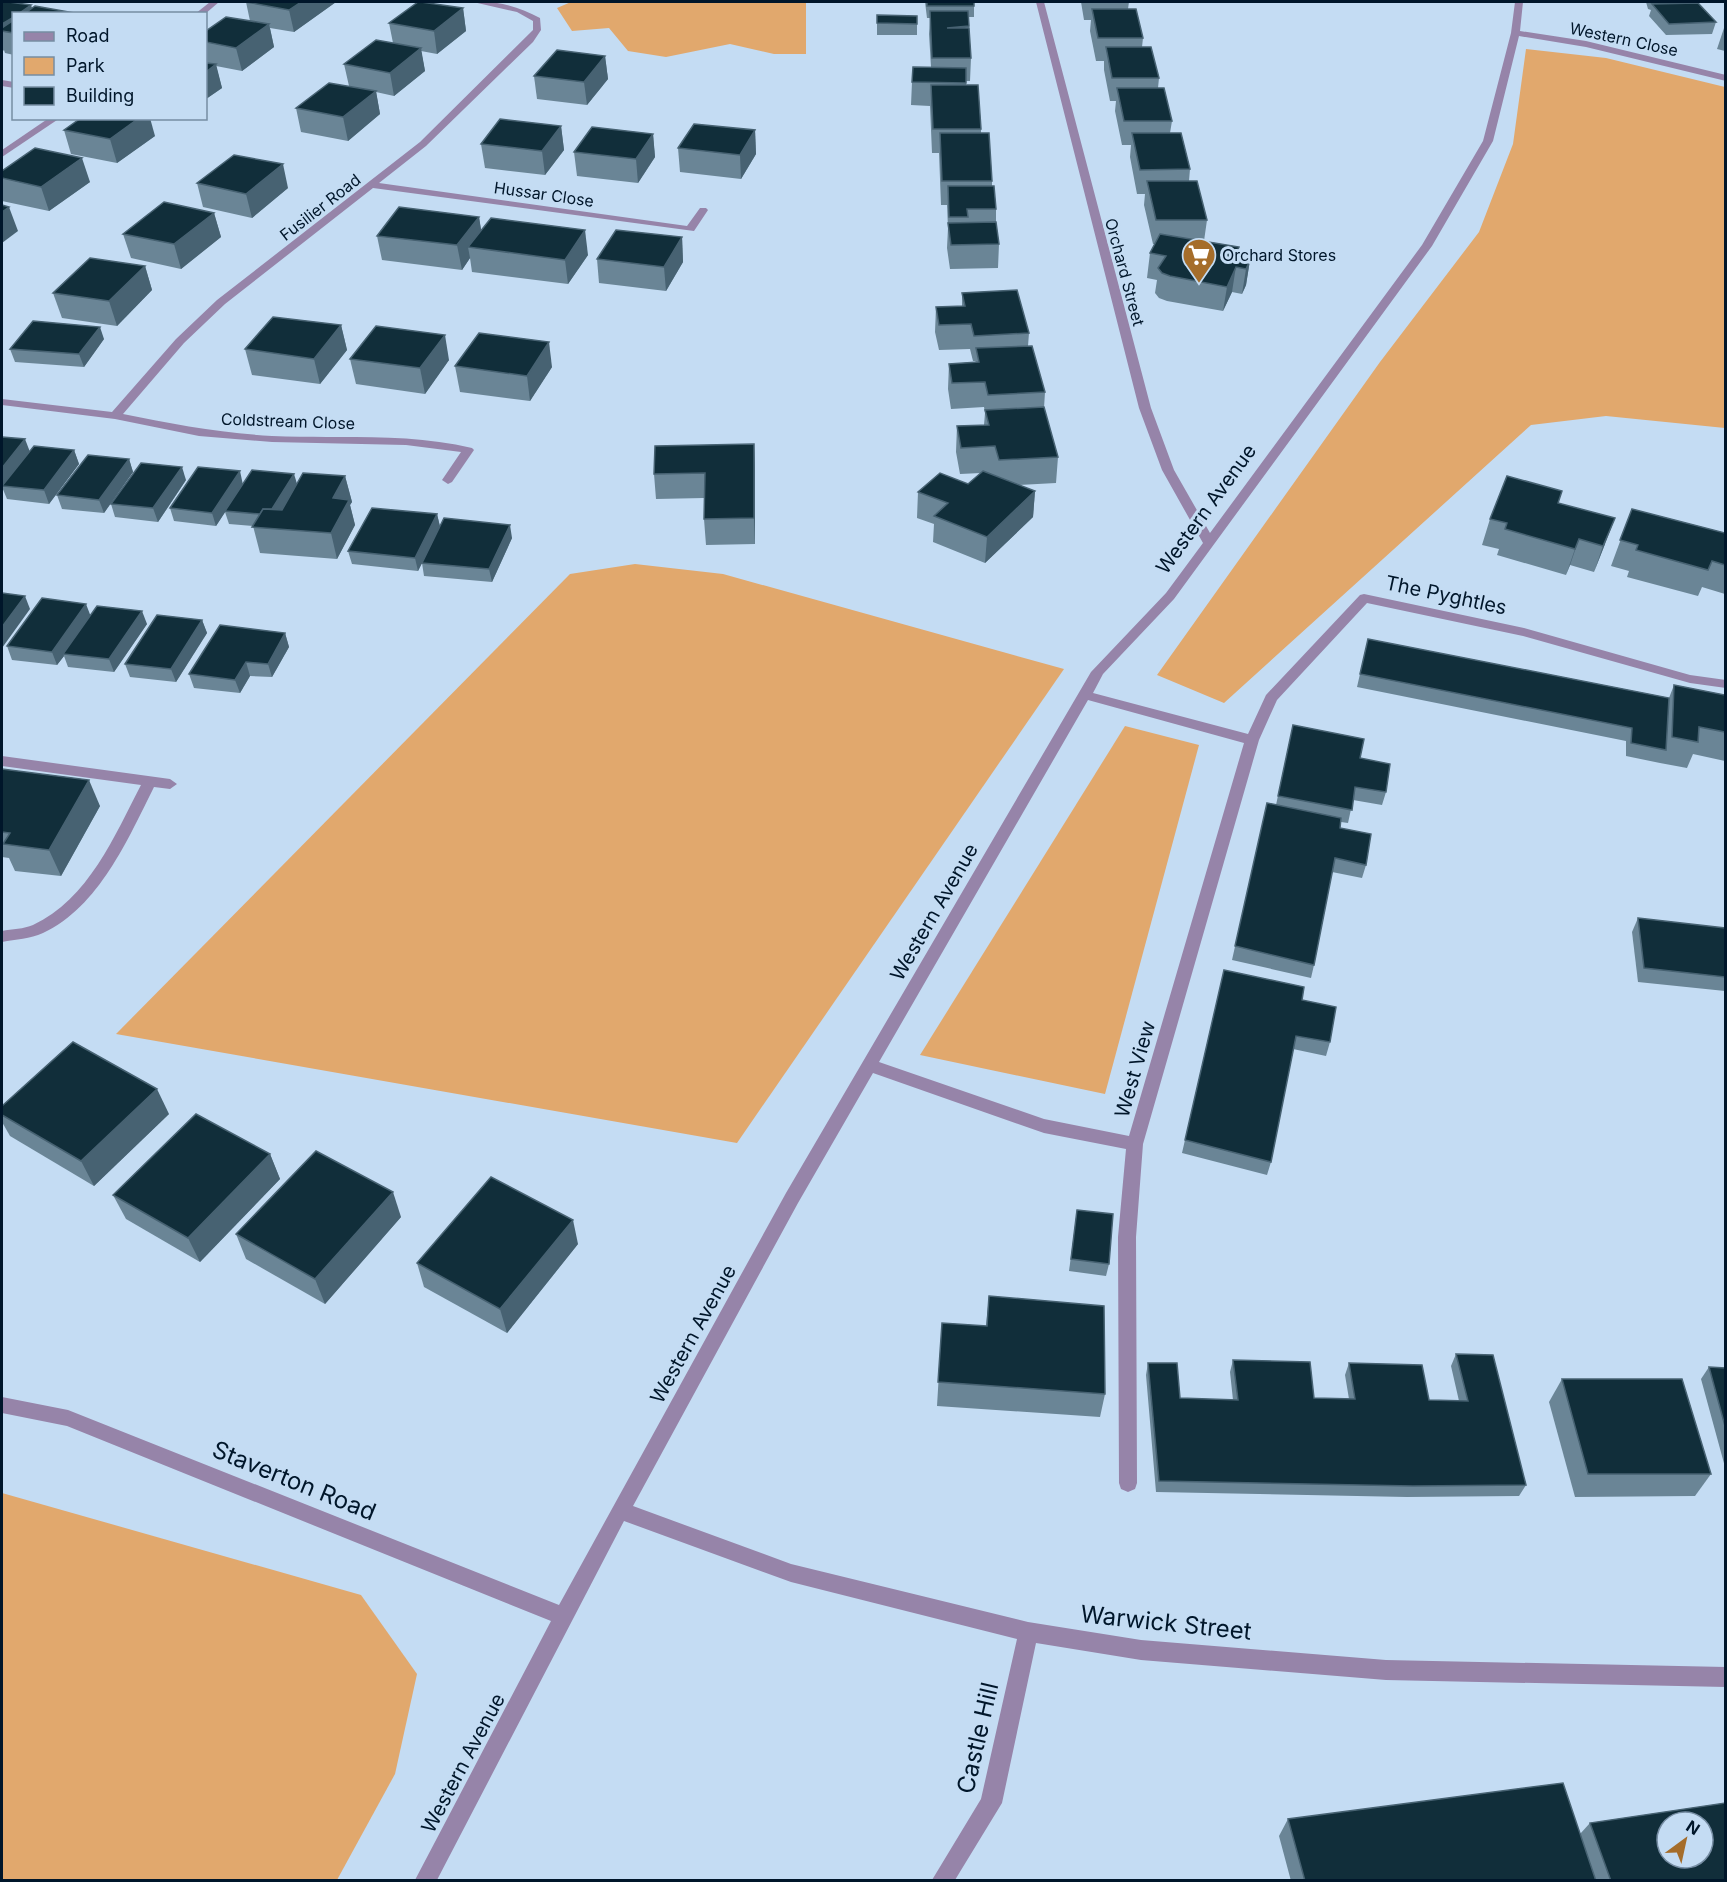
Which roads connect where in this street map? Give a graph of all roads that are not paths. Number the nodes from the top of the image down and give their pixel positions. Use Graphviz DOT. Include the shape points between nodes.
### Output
graph roads {
  1 [pos="215,2"];
  2 [pos="477,2"];
  3 [pos="1040,2"];
  4 [pos="1519,2"];
  5 [pos="202,12"];
  6 [pos="1515,33"];
  7 [pos="1725,78"];
  8 [pos="53,120"];
  9 [pos="2,154"];
  10 [pos="372,185"];
  11 [pos="703,210"];
  12 [pos="2,402"];
  13 [pos="115,416"];
  14 [pos="448,480"];
  15 [pos="1208,541"];
  16 [pos="1725,684"];
  17 [pos="1085,695"];
  18 [pos="1252,740"];
  19 [pos="2,761"];
  20 [pos="150,781"];
  21 [pos="170,784"];
  22 [pos="2,936"];
  23 [pos="869,1065"];
  24 [pos="1135,1144"];
  25 [pos="2,1406"];
  26 [pos="1128,1483"];
  27 [pos="620,1510"];
  28 [pos="564,1617"];
  29 [pos="1028,1632"];
  30 [pos="1725,1677"];
  31 [pos="426,1881"];
  32 [pos="943,1881"];
  1 -- 5 [label="street"];
  2 -- 10 [label="street, Fusilier Road" via="519,10 537,20 537,30 423,144"];
  3 -- 15 [label="street, Orchard Street" via="1145,408 1168,470"];
  4 -- 6 [label="street, Western Avenue"];
  6 -- 7 [label="street, Western Close" via="1586,44"];
  6 -- 15 [label="street, Western Avenue" via="1488,141 1427,246"];
  8 -- 9 [label="street"];
  10 -- 11 [label="street, Hussar Close" via="690,229"];
  10 -- 13 [label="street, Fusilier Road" via="221,302 180,341"];
  12 -- 13 [label="street, Coldstream Close"];
  13 -- 14 [label="street, Coldstream Close" via="209,434 406,442 468,450"];
  15 -- 17 [label="street, Western Avenue" via="1170,596 1098,672"];
  16 -- 18 [label="street, The Pyghtles" via="1690,679 1524,632 1364,598 1270,698"];
  17 -- 18 [label="street"];
  17 -- 23 [label="street, Western Avenue"];
  18 -- 24 [label="street, West View"];
  19 -- 20 [label="street"];
  20 -- 21 [label="street"];
  20 -- 22 [label="street" via="110,857 68,910 37,930"];
  23 -- 24 [label="street, West View" via="1044,1126"];
  23 -- 27 [label="street, Western Avenue"];
  24 -- 26 [label="street" via="1127,1237"];
  25 -- 28 [label="street, Staverton Road" via="68,1418"];
  27 -- 28 [label="street, Western Avenue"];
  27 -- 29 [label="street, Warwick Street" via="791,1573"];
  28 -- 31 [label="street, Western Avenue"];
  29 -- 30 [label="street, Warwick Street" via="1141,1650 1386,1670"];
  29 -- 32 [label="street, Castle Hill" via="991,1803"];
}
